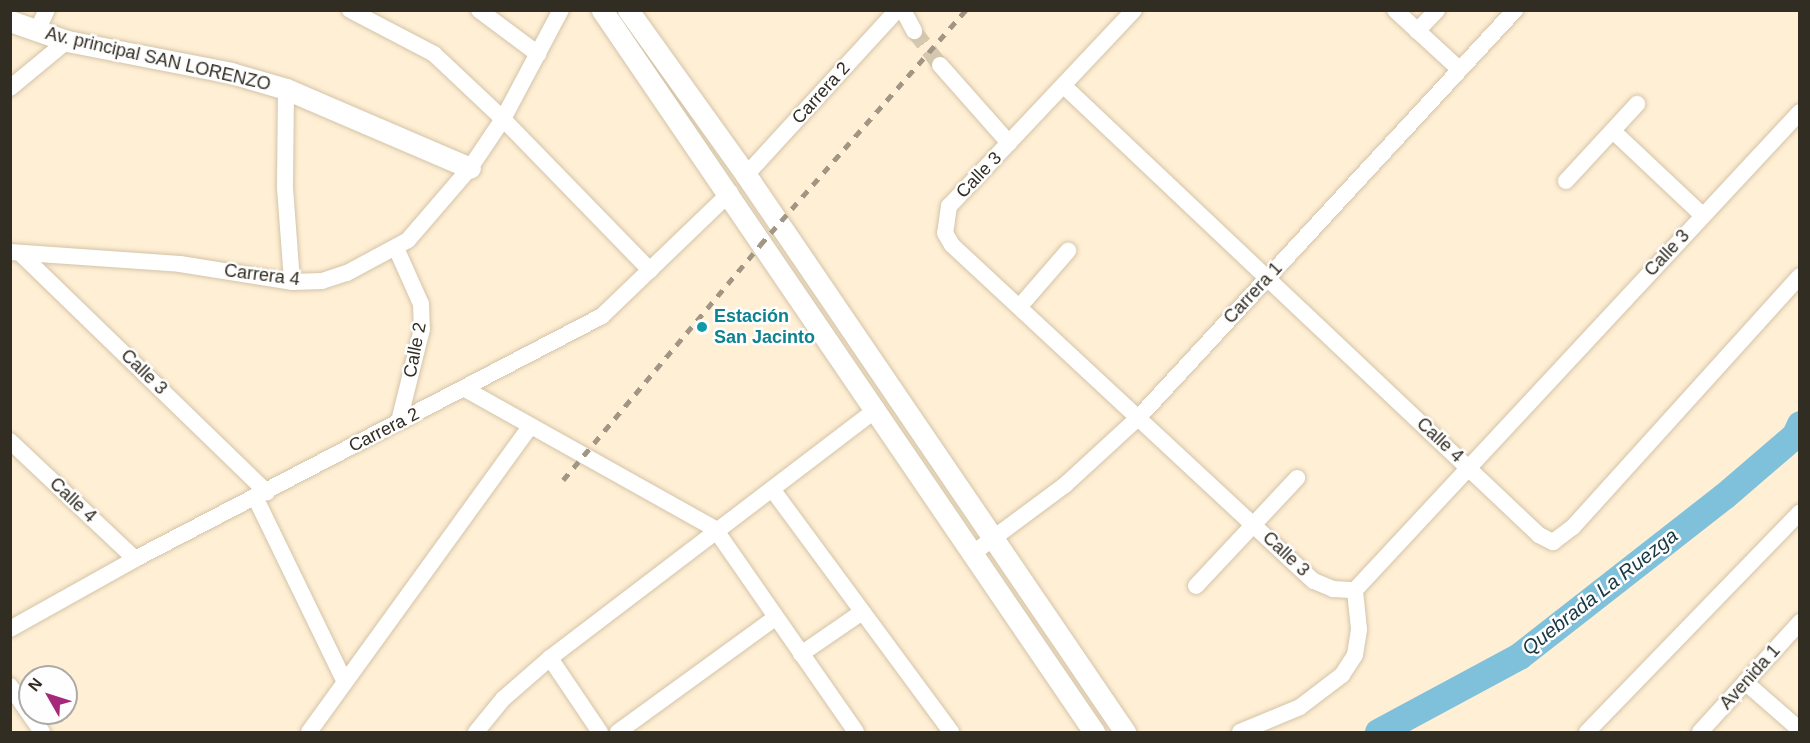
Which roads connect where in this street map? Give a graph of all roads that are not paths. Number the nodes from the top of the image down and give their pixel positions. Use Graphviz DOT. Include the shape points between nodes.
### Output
graph roads {
  1 [pos="47,10"];
  2 [pos="350,10"];
  3 [pos="479,10"];
  4 [pos="561,10"];
  5 [pos="602,10"];
  6 [pos="628,10"];
  7 [pos="897,10"];
  8 [pos="903,10"];
  9 [pos="1134,10"];
  10 [pos="1395,10"];
  11 [pos="1437,10"];
  12 [pos="1512,12"];
  13 [pos="10,21"];
  14 [pos="37,31"];
  15 [pos="914,31"];
  16 [pos="1418,31"];
  17 [pos="67,41"];
  18 [pos="538,54"];
  19 [pos="940,64"];
  20 [pos="1460,70"];
  21 [pos="1064,86"];
  22 [pos="10,88"];
  23 [pos="286,89"];
  24 [pos="1637,105"];
  25 [pos="1800,112"];
  26 [pos="503,119"];
  27 [pos="1612,131"];
  28 [pos="1009,143"];
  29 [pos="470,168"];
  30 [pos="746,176"];
  31 [pos="1566,181"];
  32 [pos="730,194"];
  33 [pos="1702,215"];
  34 [pos="396,248"];
  35 [pos="1068,251"];
  36 [pos="15,253"];
  37 [pos="650,270"];
  38 [pos="1800,276"];
  39 [pos="1267,278"];
  40 [pos="292,282"];
  41 [pos="1021,305"];
  42 [pos="465,389"];
  43 [pos="877,409"];
  44 [pos="1140,416"];
  45 [pos="399,421"];
  46 [pos="530,427"];
  47 [pos="10,441"];
  48 [pos="1469,466"];
  49 [pos="1297,478"];
  50 [pos="772,489"];
  51 [pos="262,495"];
  52 [pos="1800,512"];
  53 [pos="1254,524"];
  54 [pos="715,529"];
  55 [pos="991,537"];
  56 [pos="972,554"];
  57 [pos="135,559"];
  58 [pos="1196,586"];
  59 [pos="1355,590"];
  60 [pos="862,612"];
  61 [pos="775,618"];
  62 [pos="1800,622"];
  63 [pos="10,629"];
  64 [pos="801,654"];
  65 [pos="550,658"];
  66 [pos="344,680"];
  67 [pos="1745,682"];
  68 [pos="10,686"];
  69 [pos="1800,730"];
  70 [pos="1089,731"];
  71 [pos="42,732"];
  72 [pos="309,732"];
  73 [pos="476,732"];
  74 [pos="600,732"];
  75 [pos="618,732"];
  76 [pos="856,732"];
  77 [pos="951,732"];
  78 [pos="1125,732"];
  79 [pos="1240,732"];
  80 [pos="1587,732"];
  81 [pos="1700,732"];
  1 -- 14 [label="street"];
  2 -- 26 [label="street" via="434,54"];
  3 -- 18 [label="street"];
  4 -- 18 [label="street, Carrera 4"];
  5 -- 32 [label="main road"];
  6 -- 30 [label="main road"];
  7 -- 30 [label="street, Carrera 2"];
  8 -- 15 [label="street"];
  9 -- 21 [label="street, Calle 3"];
  10 -- 16 [label="street"];
  11 -- 16 [label="street"];
  12 -- 20 [label="street, Carrera 1"];
  13 -- 14 [label="main road, Av. principal SAN LORENZO"];
  14 -- 17 [label="main road, Av. principal SAN LORENZO"];
  16 -- 20 [label="street"];
  17 -- 22 [label="street"];
  17 -- 23 [label="main road, Av. principal SAN LORENZO" via="231,73"];
  18 -- 26 [label="street, Carrera 4"];
  19 -- 28 [label="street"];
  20 -- 39 [label="street, Carrera 1"];
  21 -- 28 [label="street, Calle 3"];
  21 -- 39 [label="street, Calle 4"];
  23 -- 29 [label="main road, Av. principal SAN LORENZO"];
  23 -- 40 [label="street" via="285,188"];
  24 -- 27 [label="street"];
  25 -- 33 [label="street, Calle 3"];
  26 -- 29 [label="street, Carrera 4"];
  26 -- 37 [label="street"];
  27 -- 31 [label="street"];
  27 -- 33 [label="street"];
  28 -- 41 [label="street, Calle 3" via="949,206 945,232 952,245"];
  29 -- 34 [label="street, Carrera 4" via="408,240"];
  30 -- 55 [label="main road"];
  32 -- 37 [label="street, Carrera 2"];
  32 -- 43 [label="main road"];
  33 -- 48 [label="street, Calle 3"];
  34 -- 40 [label="street, Carrera 4" via="347,273 322,281"];
  34 -- 45 [label="street, Calle 2" via="421,304 422,329"];
  35 -- 41 [label="street"];
  36 -- 40 [label="street, Carrera 4" via="180,264"];
  36 -- 51 [label="street, Calle 3"];
  37 -- 42 [label="street, Carrera 2" via="602,316"];
  38 -- 48 [label="street, Calle 4" via="1560,539 1553,542 1539,536"];
  39 -- 44 [label="street, Carrera 1"];
  39 -- 48 [label="street, Calle 4"];
  41 -- 44 [label="street, Calle 3"];
  42 -- 45 [label="street, Carrera 2"];
  42 -- 46 [label="street"];
  43 -- 50 [label="street"];
  43 -- 56 [label="main road"];
  44 -- 53 [label="street, Calle 3"];
  44 -- 55 [label="street, Carrera 1" via="1065,486"];
  45 -- 51 [label="street, Carrera 2"];
  46 -- 54 [label="street"];
  46 -- 66 [label="street" via="425,576"];
  47 -- 57 [label="street, Calle 4"];
  48 -- 59 [label="street, Calle 3"];
  49 -- 53 [label="street"];
  50 -- 54 [label="street"];
  50 -- 60 [label="street"];
  51 -- 57 [label="street, Carrera 2"];
  51 -- 66 [label="street"];
  52 -- 80 [label="street"];
  53 -- 58 [label="street"];
  53 -- 59 [label="street, Calle 3" via="1314,581 1333,589"];
  54 -- 61 [label="street"];
  54 -- 65 [label="street"];
  55 -- 56 [label="street, Carrera 1"];
  55 -- 78 [label="main road"];
  56 -- 70 [label="main road"];
  57 -- 63 [label="street, Carrera 2"];
  59 -- 79 [label="street" via="1357,646 1342,675 1300,707"];
  60 -- 64 [label="street"];
  60 -- 77 [label="street"];
  61 -- 64 [label="street"];
  61 -- 75 [label="street"];
  62 -- 67 [label="street, Avenida 1"];
  64 -- 76 [label="street"];
  65 -- 73 [label="street" via="503,699"];
  65 -- 74 [label="street"];
  66 -- 72 [label="street"];
  67 -- 69 [label="street"];
  67 -- 81 [label="street, Avenida 1"];
  68 -- 71 [label="street"];
}
